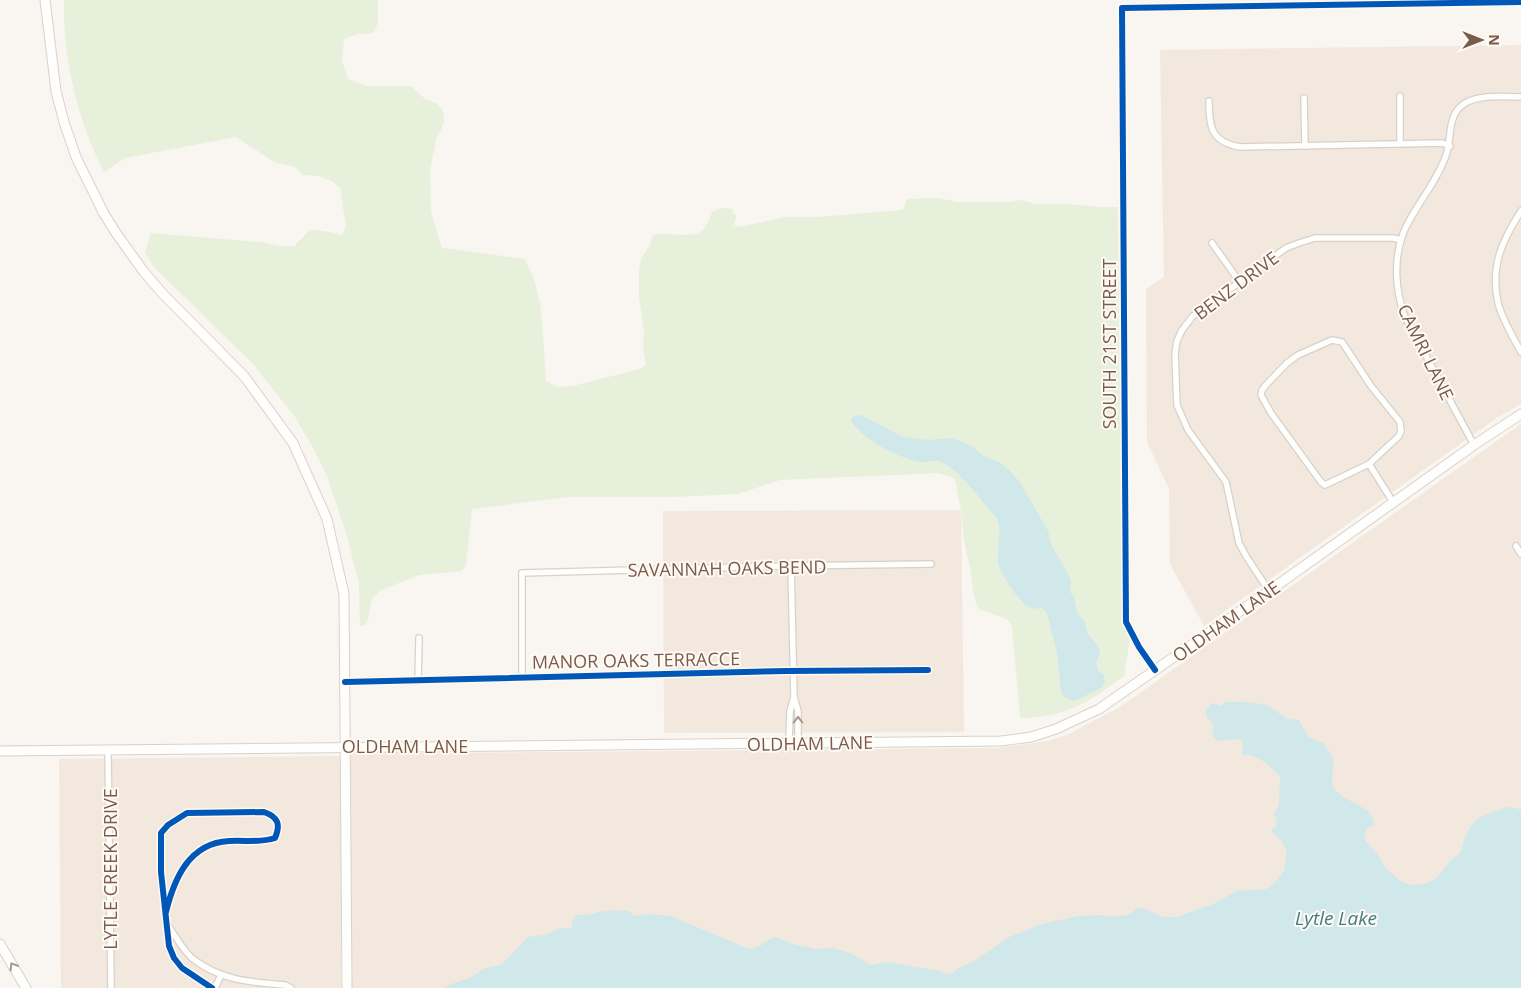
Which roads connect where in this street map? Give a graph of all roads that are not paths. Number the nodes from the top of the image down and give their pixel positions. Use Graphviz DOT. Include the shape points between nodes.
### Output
graph roads {
  1 [pos="45,0"];
  2 [pos="1521,2"];
  3 [pos="1400,96"];
  4 [pos="1521,97"];
  5 [pos="1304,98"];
  6 [pos="1209,101"];
  7 [pos="1400,144"];
  8 [pos="1305,146"];
  9 [pos="1450,146"];
  10 [pos="1521,211"];
  11 [pos="1402,240"];
  12 [pos="1212,244"];
  13 [pos="1240,281"];
  14 [pos="1521,352"];
  15 [pos="1521,414"];
  16 [pos="1474,445"];
  17 [pos="1369,464"];
  18 [pos="1393,502"];
  19 [pos="1516,546"];
  20 [pos="1521,554"];
  21 [pos="931,564"];
  22 [pos="792,566"];
  23 [pos="1269,591"];
  24 [pos="419,638"];
  25 [pos="928,670"];
  26 [pos="1155,670"];
  27 [pos="793,671"];
  28 [pos="522,678"];
  29 [pos="418,681"];
  30 [pos="345,682"];
  31 [pos="794,743"];
  32 [pos="344,746"];
  33 [pos="108,750"];
  34 [pos="0,751"];
  35 [pos="166,912"];
  36 [pos="166,923"];
  37 [pos="0,944"];
  38 [pos="169,946"];
  39 [pos="183,947"];
  40 [pos="221,975"];
  41 [pos="26,988"];
  42 [pos="111,988"];
  43 [pos="214,988"];
  44 [pos="291,988"];
  45 [pos="347,988"];
  1 -- 30 [label="main road" via="56,91 64,122 76,157 103,212 144,272 244,376 293,443 327,518 344,594"];
  2 -- 26 [label="street, SOUTH 21ST STREET" via="1122,8 1126,622"];
  3 -- 7 [label="street"];
  4 -- 9 [label="street, CAMRI LANE" via="1477,98 1459,107 1452,123"];
  5 -- 8 [label="street"];
  6 -- 8 [label="street" via="1209,117 1223,143 1240,147"];
  7 -- 8 [label="street"];
  7 -- 9 [label="street" via="1442,143"];
  9 -- 11 [label="street, CAMRI LANE" via="1439,172 1404,230"];
  10 -- 14 [label="street" via="1500,247 1495,282 1498,304"];
  11 -- 13 [label="street, BENZ DRIVE" via="1315,238 1286,248"];
  11 -- 16 [label="street, CAMRI LANE" via="1396,267 1399,301"];
  12 -- 13 [label="street"];
  13 -- 23 [label="street, BENZ DRIVE" via="1193,316 1182,330 1175,353 1175,394 1188,430 1226,482 1239,542"];
  15 -- 16 [label="main road, OLDHAM LANE"];
  16 -- 18 [label="main road, OLDHAM LANE"];
  17 -- 17 [label="street" via="1399,436 1401,426 1342,342 1332,340 1287,363 1262,390 1262,398 1321,482 1329,484"];
  17 -- 18 [label="street"];
  18 -- 23 [label="main road, OLDHAM LANE"];
  19 -- 20 [label="street"];
  21 -- 22 [label="street, SAVANNAH OAKS BEND"];
  22 -- 27 [label="street"];
  22 -- 28 [label="street, SAVANNAH OAKS BEND" via="522,573"];
  23 -- 26 [label="main road, OLDHAM LANE"];
  24 -- 29 [label="street"];
  25 -- 27 [label="street, MANOR OAKS TERRACCE"];
  26 -- 31 [label="main road, OLDHAM LANE" via="1099,709 1031,737 1001,741"];
  27 -- 28 [label="street, MANOR OAKS TERRACCE"];
  27 -- 31 [label="street" via="798,710"];
  28 -- 29 [label="street, MANOR OAKS TERRACCE"];
  29 -- 30 [label="street, MANOR OAKS TERRACCE"];
  30 -- 32 [label="main road"];
  31 -- 32 [label="main road, OLDHAM LANE"];
  32 -- 33 [label="main road, OLDHAM LANE"];
  32 -- 45 [label="main road"];
  33 -- 34 [label="main road, OLDHAM LANE"];
  33 -- 42 [label="street, LYTLE CREEK DRIVE"];
  35 -- 35 [label="street" via="178,876 196,854 206,846 220,842 275,838 279,830 272,815 264,812 187,813 168,825 161,833"];
  35 -- 36 [label="street"];
  36 -- 38 [label="street"];
  36 -- 39 [label="street"];
  41 -- 37 [label="main road, one-way"];
  38 -- 39 [label="street"];
  38 -- 43 [label="street" via="182,968"];
  39 -- 40 [label="street" via="191,958"];
  40 -- 43 [label="street"];
  40 -- 44 [label="street" via="242,982"];
}
